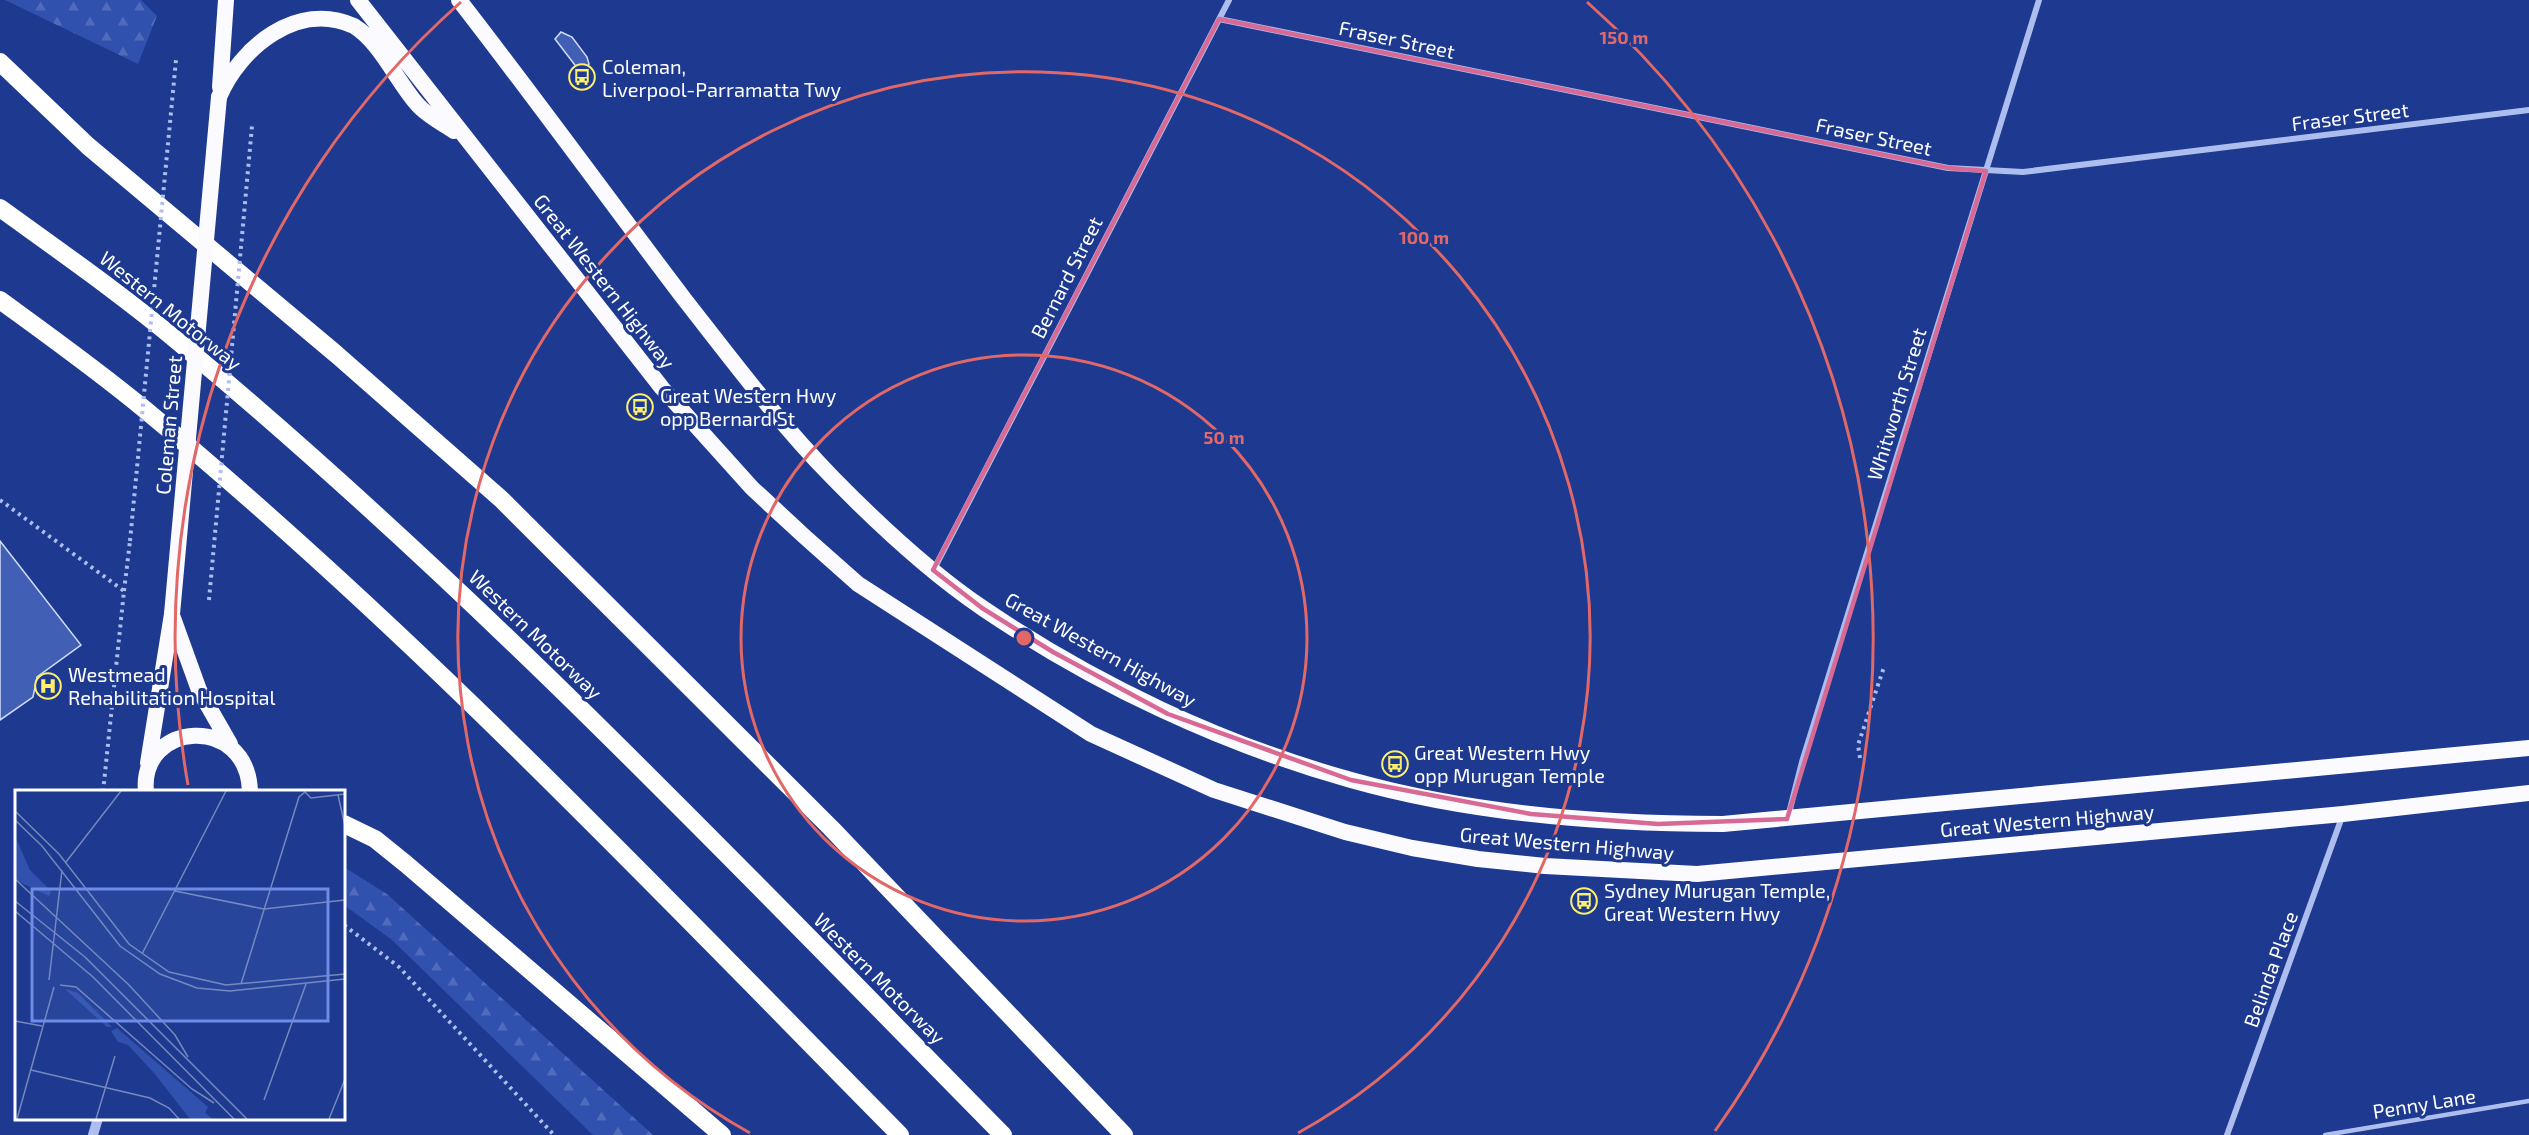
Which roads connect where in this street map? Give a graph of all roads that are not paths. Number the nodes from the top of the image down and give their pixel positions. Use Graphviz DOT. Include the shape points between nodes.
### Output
graph roads {
  1 [pos="226,0"];
  2 [pos="358,0"];
  3 [pos="459,0"];
  4 [pos="1229,0"];
  5 [pos="2039,0"];
  6 [pos="1219,19"];
  7 [pos="0,62"];
  8 [pos="219,97"];
  9 [pos="2529,110"];
  10 [pos="470,142"];
  11 [pos="1986,171"];
  12 [pos="0,208"];
  13 [pos="0,300"];
  14 [pos="933,570"];
  15 [pos="172,614"];
  16 [pos="232,746"];
  17 [pos="2529,748"];
  18 [pos="145,787"];
  19 [pos="250,790"];
  20 [pos="2529,793"];
  21 [pos="2343,813"];
  22 [pos="1787,819"];
  23 [pos="345,824"];
  24 [pos="2529,1101"];
  25 [pos="98,1120"];
  26 [pos="93,1135"];
  27 [pos="722,1135"];
  28 [pos="900,1135"];
  29 [pos="1003,1135"];
  30 [pos="1124,1135"];
  31 [pos="2227,1135"];
  32 [pos="2325,1135"];
  1 -- 8 [label="highway, Coleman Street"];
  2 -- 10 [label="highway, Great Western Highway"];
  3 -- 14 [label="highway, Great Western Highway" via="743,374 831,477"];
  4 -- 6 [label="street, Bernard Street"];
  5 -- 11 [label="street, Whitworth Street"];
  6 -- 11 [label="street, Fraser Street" via="1948,168"];
  6 -- 14 [label="street, Bernard Street"];
  7 -- 30 [label="highway" via="88,146 501,498 823,819"];
  8 -- 10 [label="highway, Coleman Street" via="231,72 264,35 294,18 321,16 354,26 374,46 418,106"];
  8 -- 15 [label="highway, Coleman Street, bridge"];
  9 -- 11 [label="street, Fraser Street" via="2023,172"];
  10 -- 21 [label="highway, Great Western Highway" via="662,388 752,488 849,576 1091,734 1214,790 1345,832 1434,852 1545,866 1697,874"];
  11 -- 22 [label="street, Whitworth Street"];
  12 -- 29 [label="highway, Western Motorway" via="179,342 360,498 576,703"];
  13 -- 28 [label="highway" via="140,406 341,581 523,753"];
  14 -- 22 [label="highway, Great Western Highway" via="982,608 1053,652 1168,714 1351,780 1428,798 1531,814 1658,824"];
  15 -- 16 [label="highway, Coleman Street" via="199,690"];
  15 -- 18 [label="highway, Coleman Street"];
  16 -- 18 [label="highway" via="204,734 175,740 160,750 149,765"];
  16 -- 19 [label="highway, Coleman Street" via="250,777"];
  17 -- 22 [label="highway, Great Western Highway"];
  20 -- 21 [label="highway, Great Western Highway"];
  21 -- 31 [label="street, Belinda Place"];
  23 -- 27 [label="highway" via="375,839 406,864"];
  24 -- 32 [label="lane, Penny Lane"];
  25 -- 26 [label="street"];
}
